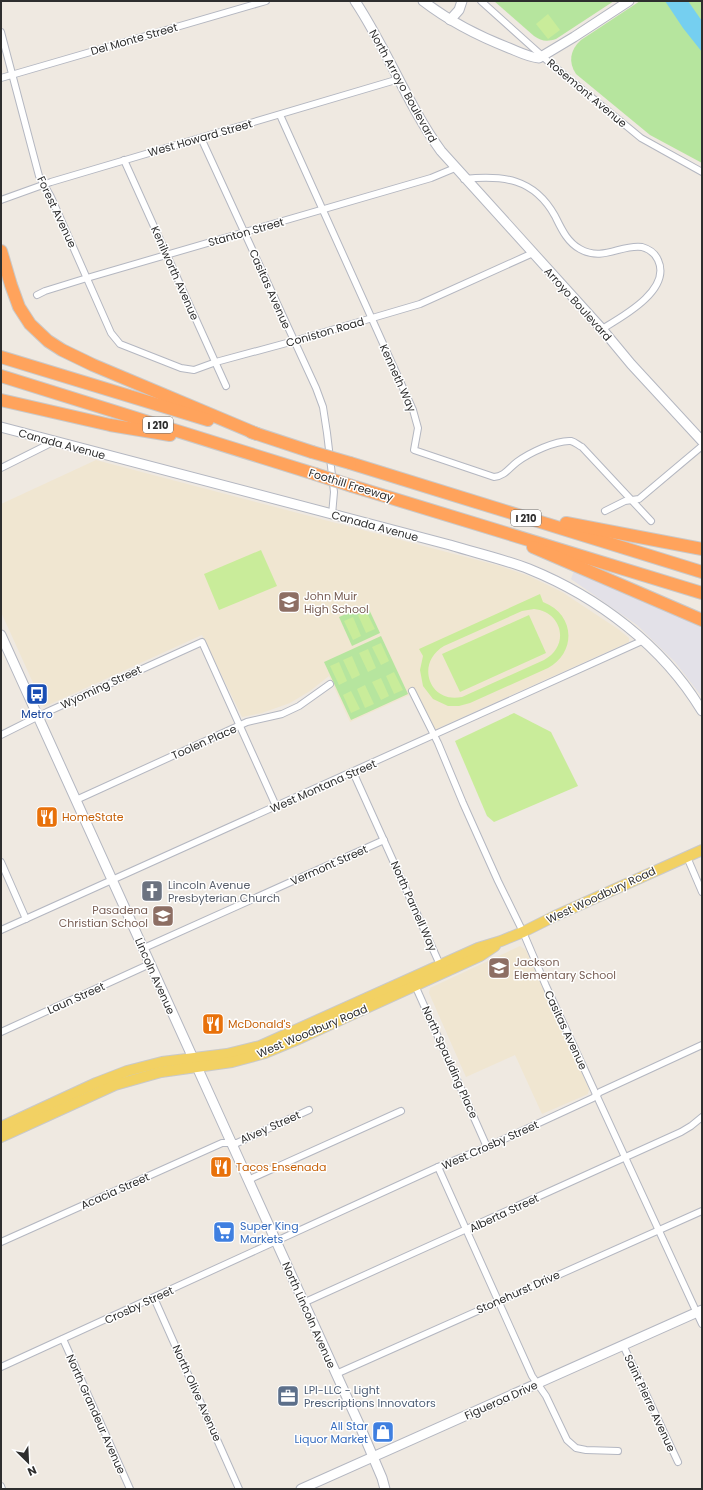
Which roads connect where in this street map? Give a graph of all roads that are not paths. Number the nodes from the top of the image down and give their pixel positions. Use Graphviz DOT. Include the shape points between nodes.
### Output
graph roads {
  1 [pos="266,1"];
  2 [pos="355,1"];
  3 [pos="423,1"];
  4 [pos="462,1"];
  5 [pos="481,1"];
  6 [pos="629,1"];
  7 [pos="450,20"];
  8 [pos="1,32"];
  9 [pos="543,56"];
  10 [pos="12,75"];
  11 [pos="1,78"];
  12 [pos="399,79"];
  13 [pos="280,115"];
  14 [pos="201,138"];
  15 [pos="124,160"];
  16 [pos="455,168"];
  17 [pos="702,172"];
  18 [pos="464,179"];
  19 [pos="44,184"];
  20 [pos="1,200"];
  21 [pos="323,210"];
  22 [pos="245,233"];
  23 [pos="1,251"];
  24 [pos="533,253"];
  25 [pos="167,255"];
  26 [pos="87,278"];
  27 [pos="37,295"];
  28 [pos="372,319"];
  29 [pos="602,329"];
  30 [pos="115,340"];
  31 [pos="294,341"];
  32 [pos="1,358"];
  33 [pos="216,362"];
  34 [pos="1,376"];
  35 [pos="226,386"];
  36 [pos="1,400"];
  37 [pos="1,427"];
  38 [pos="257,434"];
  39 [pos="55,441"];
  40 [pos="210,441"];
  41 [pos="702,441"];
  42 [pos="702,446"];
  43 [pos="1,468"];
  44 [pos="633,501"];
  45 [pos="605,510"];
  46 [pos="505,512"];
  47 [pos="332,515"];
  48 [pos="651,521"];
  49 [pos="486,526"];
  50 [pos="702,549"];
  51 [pos="702,572"];
  52 [pos="702,593"];
  53 [pos="702,620"];
  54 [pos="1,635"];
  55 [pos="644,640"];
  56 [pos="330,684"];
  57 [pos="412,691"];
  58 [pos="702,711"];
  59 [pos="38,717"];
  60 [pos="240,726"];
  61 [pos="1,735"];
  62 [pos="433,735"];
  63 [pos="353,772"];
  64 [pos="76,800"];
  65 [pos="276,806"];
  66 [pos="384,840"];
  67 [pos="702,850"];
  68 [pos="687,857"];
  69 [pos="1,862"];
  70 [pos="113,880"];
  71 [pos="702,892"];
  72 [pos="26,919"];
  73 [pos="1,930"];
  74 [pos="523,932"];
  75 [pos="144,948"];
  76 [pos="150,964"];
  77 [pos="442,969"];
  78 [pos="413,981"];
  79 [pos="1,1032"];
  80 [pos="702,1045"];
  81 [pos="194,1063"];
  82 [pos="596,1095"];
  83 [pos="309,1110"];
  84 [pos="401,1111"];
  85 [pos="702,1117"];
  86 [pos="1,1126"];
  87 [pos="1,1137"];
  88 [pos="230,1142"];
  89 [pos="487,1147"];
  90 [pos="625,1158"];
  91 [pos="438,1168"];
  92 [pos="248,1180"];
  93 [pos="702,1211"];
  94 [pos="658,1229"];
  95 [pos="466,1230"];
  96 [pos="1,1242"];
  97 [pos="276,1242"];
  98 [pos="154,1298"];
  99 [pos="497,1301"];
  100 [pos="303,1303"];
  101 [pos="699,1311"];
  102 [pos="702,1324"];
  103 [pos="63,1339"];
  104 [pos="623,1345"];
  105 [pos="1,1367"];
  106 [pos="336,1374"];
  107 [pos="537,1384"];
  108 [pos="618,1450"];
  109 [pos="373,1457"];
  110 [pos="678,1462"];
  111 [pos="130,1489"];
  112 [pos="239,1489"];
  113 [pos="300,1489"];
  114 [pos="385,1489"];
  1 -- 10 [label="street, Del Monte Street"];
  2 -- 12 [label="street, North Arroyo Boulevard"];
  3 -- 7 [label="street"];
  4 -- 7 [label="street" via="459,10"];
  5 -- 9 [label="street, Rosemont Avenue"];
  6 -- 9 [label="street"];
  7 -- 9 [label="street" via="524,54 539,58"];
  8 -- 10 [label="street, Forest Avenue"];
  9 -- 17 [label="street, Rosemont Avenue" via="641,138"];
  10 -- 11 [label="street, Del Monte Street"];
  10 -- 19 [label="street, Forest Avenue" via="39,176"];
  12 -- 13 [label="street, West Howard Street"];
  12 -- 16 [label="street, North Arroyo Boulevard" via="425,130"];
  13 -- 14 [label="street, West Howard Street"];
  13 -- 21 [label="street, Kenneth Way"];
  14 -- 15 [label="street, West Howard Street"];
  14 -- 22 [label="street, Casitas Avenue"];
  15 -- 19 [label="street, West Howard Street"];
  15 -- 25 [label="street, Kenilworth Avenue"];
  16 -- 18 [label="street, Arroyo Boulevard"];
  16 -- 21 [label="street, Stanton Street" via="431,178"];
  18 -- 24 [label="street, Arroyo Boulevard"];
  18 -- 29 [label="street" via="508,178 528,186 547,204 569,240 588,252 605,254 640,247 652,252 661,270 652,292 636,308"];
  19 -- 20 [label="street, West Howard Street"];
  19 -- 26 [label="street, Forest Avenue"];
  21 -- 22 [label="street, Stanton Street"];
  21 -- 28 [label="street, Kenneth Way"];
  22 -- 25 [label="street, Stanton Street"];
  22 -- 31 [label="street, Casitas Avenue"];
  23 -- 38 [label="highway" via="19,307 30,324 48,342 93,365"];
  24 -- 28 [label="street, Coniston Road" via="420,304"];
  24 -- 29 [label="street, Arroyo Boulevard"];
  25 -- 26 [label="street, Stanton Street"];
  25 -- 33 [label="street, Kenilworth Avenue"];
  26 -- 27 [label="street, Stanton Street"];
  26 -- 30 [label="street, Forest Avenue"];
  28 -- 31 [label="street, Coniston Road"];
  28 -- 44 [label="street, Kenneth Way" via="413,410 418,428 414,450 494,477 501,476 516,462 552,444 573,441 582,447"];
  29 -- 41 [label="street, Arroyo Boulevard"];
  30 -- 33 [label="street, Coniston Road" via="189,370"];
  31 -- 33 [label="street, Coniston Road"];
  31 -- 47 [label="street, Casitas Avenue" via="323,407 334,492"];
  32 -- 38 [label="highway, Foothill Freeway / I 210"];
  33 -- 35 [label="street, Kenilworth Avenue"];
  34 -- 40 [label="highway, Foothill Freeway / I 210"];
  36 -- 40 [label="highway" via="110,425"];
  37 -- 39 [label="street, Canada Avenue"];
  38 -- 46 [label="highway, Foothill Freeway / I 210, bridge"];
  39 -- 43 [label="street"];
  39 -- 47 [label="street, Canada Avenue"];
  40 -- 49 [label="highway, Foothill Freeway / I 210, bridge"];
  42 -- 44 [label="street" via="639,499"];
  44 -- 45 [label="street" via="625,501"];
  44 -- 48 [label="street, Kenneth Way"];
  46 -- 50 [label="highway"];
  46 -- 51 [label="highway, Foothill Freeway / I 210"];
  47 -- 55 [label="street, Canada Avenue" via="502,559 528,569 591,601"];
  49 -- 52 [label="highway, Foothill Freeway / I 210"];
  49 -- 53 [label="highway"];
  54 -- 59 [label="street, Lincoln Avenue"];
  55 -- 58 [label="street, Canada Avenue" via="677,677"];
  55 -- 62 [label="street, West Montana Street"];
  56 -- 60 [label="street, Toolen Place" via="299,706 282,714 246,722"];
  57 -- 62 [label="street, Casitas Avenue"];
  59 -- 60 [label="street, Wyoming Street" via="202,642"];
  59 -- 61 [label="street, Wyoming Street"];
  59 -- 64 [label="street, Lincoln Avenue"];
  60 -- 64 [label="street, Toolen Place"];
  60 -- 65 [label="street"];
  62 -- 63 [label="street, West Montana Street"];
  62 -- 74 [label="street, Casitas Avenue"];
  63 -- 65 [label="street, West Montana Street"];
  63 -- 66 [label="street, North Parnell Way"];
  64 -- 70 [label="street, Lincoln Avenue"];
  65 -- 70 [label="street, West Montana Street"];
  66 -- 75 [label="street, Vermont Street"];
  66 -- 77 [label="street, North Parnell Way"];
  67 -- 68 [label="main road, West Woodbury Road"];
  68 -- 71 [label="street"];
  68 -- 74 [label="main road, West Woodbury Road"];
  69 -- 72 [label="street"];
  70 -- 72 [label="street, West Montana Street"];
  70 -- 75 [label="street, Lincoln Avenue"];
  72 -- 73 [label="street, West Montana Street"];
  74 -- 77 [label="main road, West Woodbury Road" via="478,948"];
  74 -- 82 [label="street, Casitas Avenue"];
  75 -- 76 [label="street, Lincoln Avenue"];
  76 -- 79 [label="street, Laun Street"];
  76 -- 81 [label="street, Lincoln Avenue"];
  77 -- 78 [label="main road, West Woodbury Road"];
  78 -- 81 [label="main road, West Woodbury Road" via="260,1046"];
  78 -- 89 [label="street, North Spaulding Place"];
  80 -- 82 [label="street, West Crosby Street"];
  81 -- 86 [label="main road, West Woodbury Road" via="162,1062 127,1071"];
  81 -- 87 [label="main road, West Woodbury Road" via="115,1085"];
  81 -- 88 [label="street, Lincoln Avenue"];
  82 -- 89 [label="street, West Crosby Street"];
  82 -- 90 [label="street, Casitas Avenue"];
  83 -- 88 [label="street, Alvey Street" via="237,1143"];
  84 -- 92 [label="street"];
  85 -- 90 [label="street, Alberta Street" via="681,1132"];
  88 -- 92 [label="street, North Lincoln Avenue"];
  88 -- 96 [label="street, Acacia Street" via="222,1143"];
  89 -- 91 [label="street, West Crosby Street"];
  90 -- 94 [label="street, Casitas Avenue"];
  90 -- 95 [label="street, Alberta Street"];
  91 -- 95 [label="street"];
  91 -- 97 [label="street, West Crosby Street"];
  92 -- 97 [label="street, North Lincoln Avenue"];
  93 -- 94 [label="street, Stonehurst Drive"];
  94 -- 99 [label="street, Stonehurst Drive"];
  94 -- 101 [label="street, Casitas Avenue"];
  95 -- 99 [label="street"];
  95 -- 100 [label="street, Alberta Street"];
  97 -- 98 [label="street, Crosby Street"];
  97 -- 100 [label="street, North Lincoln Avenue"];
  98 -- 103 [label="street, Crosby Street"];
  98 -- 112 [label="street, North Olive Avenue"];
  99 -- 106 [label="street, Stonehurst Drive"];
  99 -- 107 [label="street"];
  100 -- 106 [label="street, North Lincoln Avenue"];
  101 -- 102 [label="street, Casitas Avenue"];
  101 -- 104 [label="street, Figueroa Drive"];
  103 -- 105 [label="street, Crosby Street"];
  103 -- 111 [label="street, North Grandeur Avenue"];
  104 -- 107 [label="street, Figueroa Drive"];
  104 -- 110 [label="street, Saint Pierre Avenue"];
  106 -- 109 [label="street, North Lincoln Avenue"];
  107 -- 108 [label="street" via="546,1396 567,1440 576,1448"];
  107 -- 109 [label="street, Figueroa Drive"];
  109 -- 113 [label="street, Figueroa Drive"];
  109 -- 114 [label="street, North Lincoln Avenue"];
}
